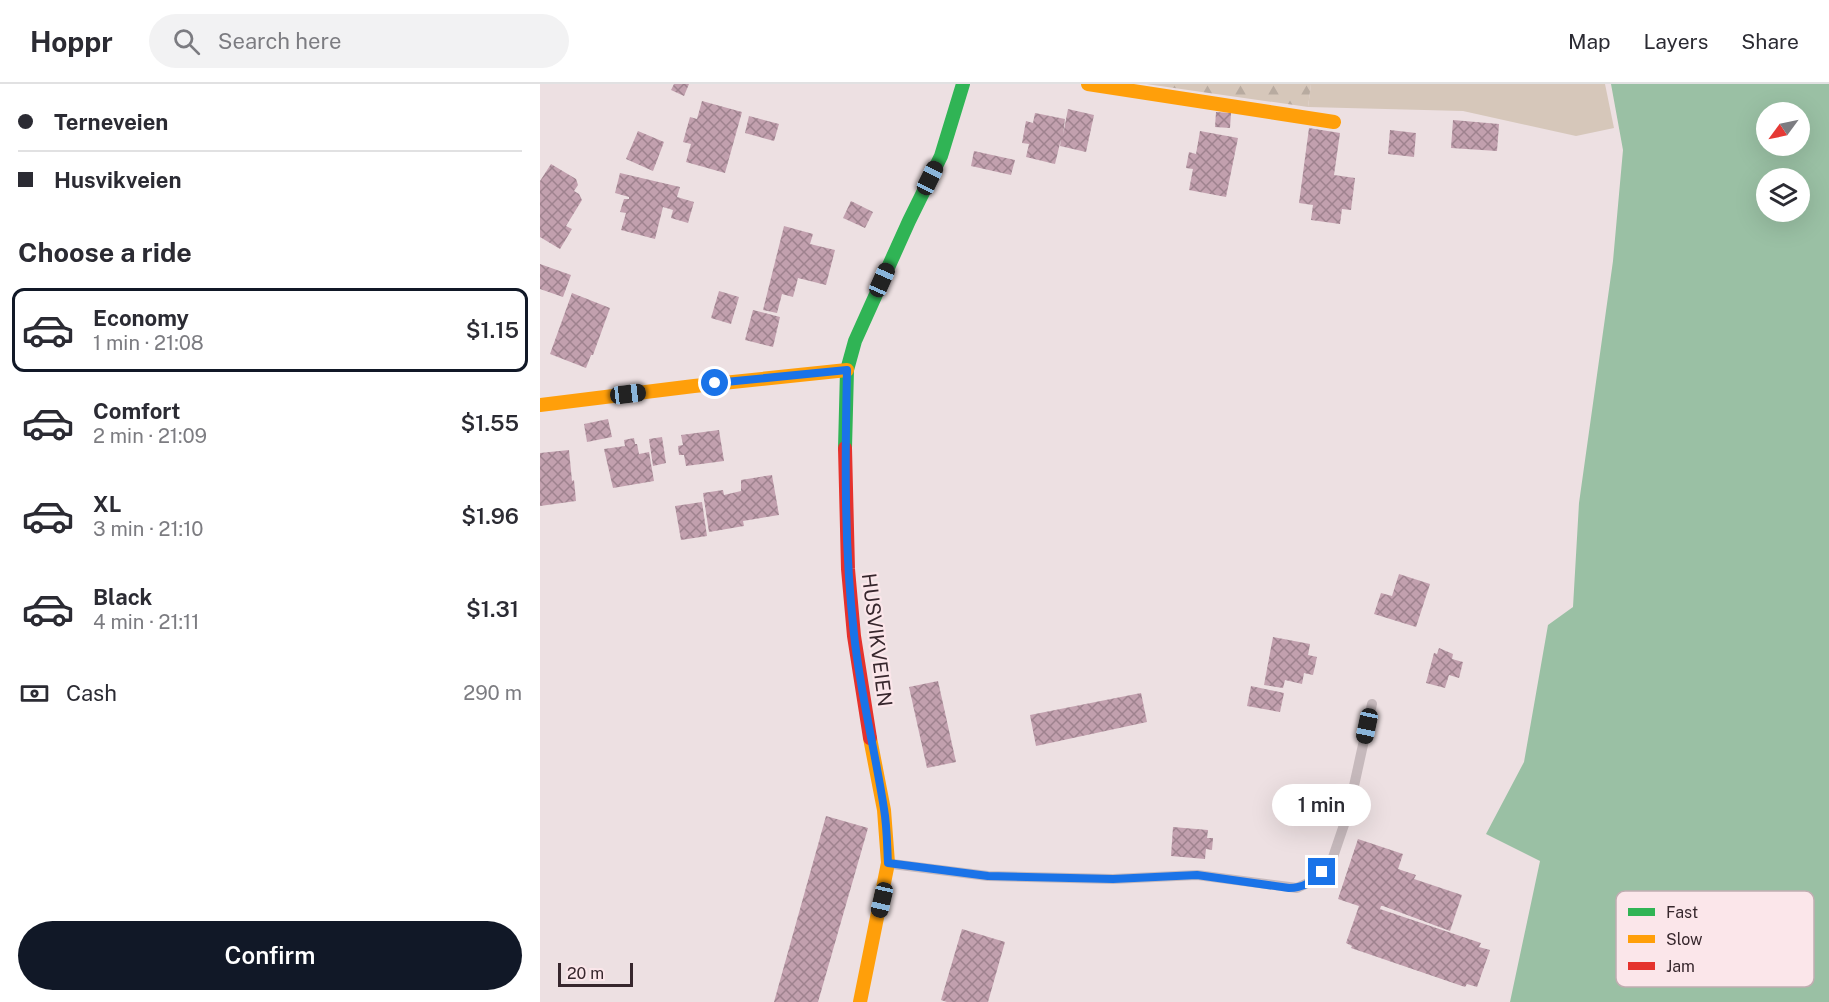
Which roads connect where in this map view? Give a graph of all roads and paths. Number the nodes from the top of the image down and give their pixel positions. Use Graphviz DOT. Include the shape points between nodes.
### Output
graph roads {
  1 [pos="963,84"];
  2 [pos="1088,84"];
  3 [pos="1334,122"];
  4 [pos="847,370"];
  5 [pos="540,405"];
  6 [pos="1372,704"];
  7 [pos="888,863"];
  8 [pos="860,1002"];
  1 -- 4 [label="main road, HUSVIKVEIEN" via="941,156 855,341"];
  2 -- 3 [label="main road"];
  4 -- 5 [label="main road"];
  4 -- 7 [label="main road, HUSVIKVEIEN" via="848,569 854,636 884,810"];
  6 -- 7 [label="lane" via="1348,813 1331,863 1314,880 1297,888 1197,875 1113,879 988,876"];
  7 -- 8 [label="main road, HUSVIKVEIEN"];
}
